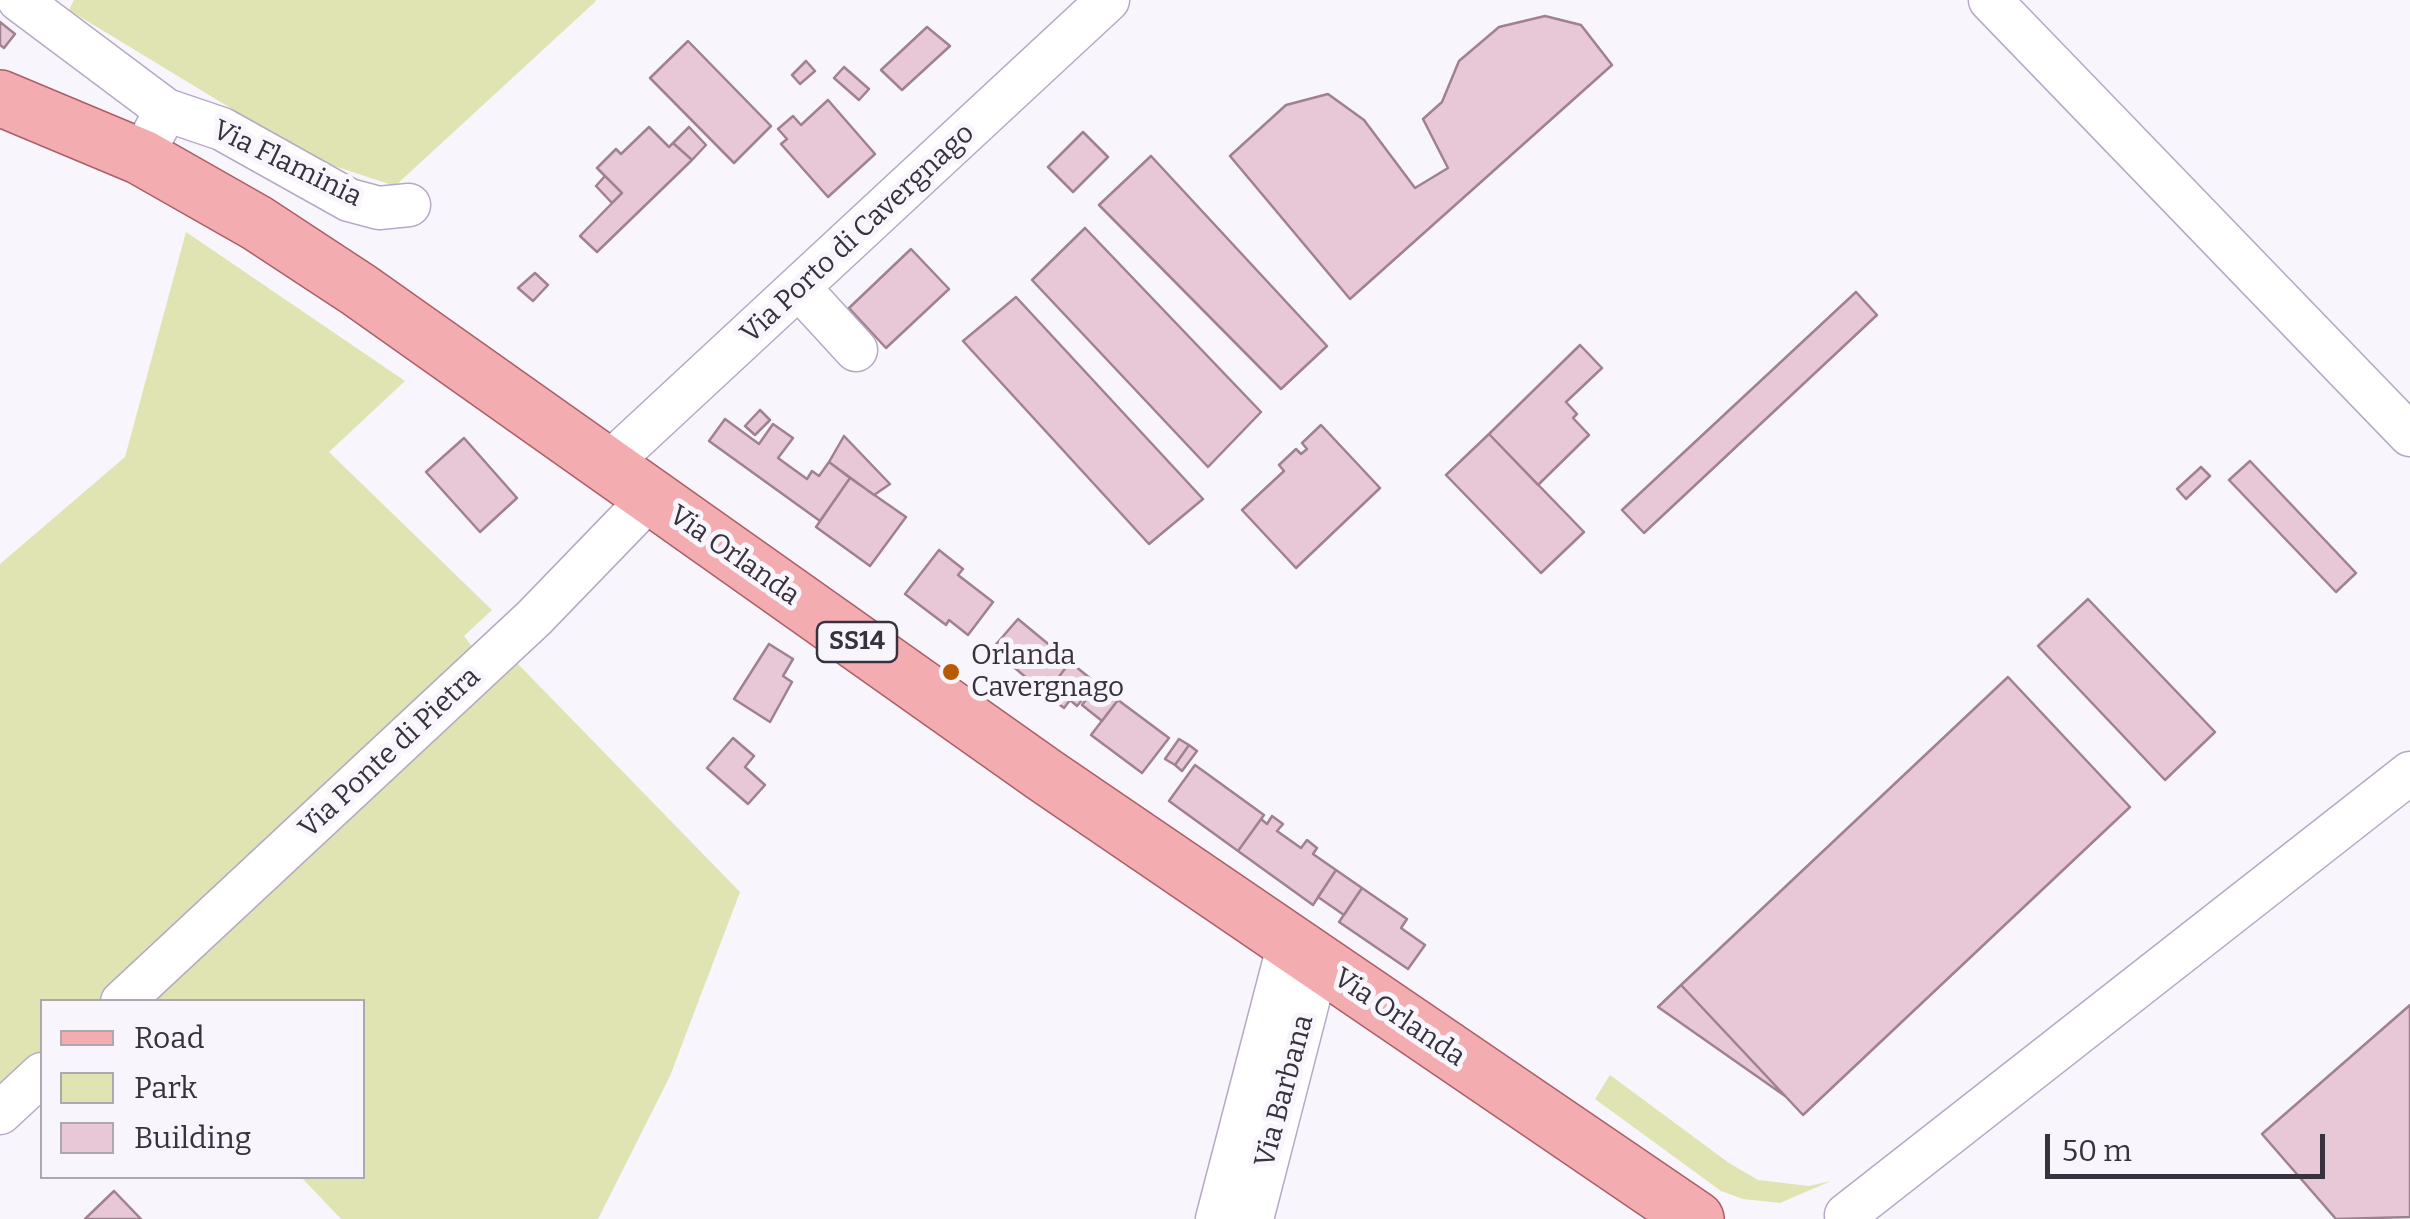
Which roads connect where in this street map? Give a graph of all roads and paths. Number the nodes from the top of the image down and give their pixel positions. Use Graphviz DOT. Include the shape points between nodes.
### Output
graph roads {
  1 [pos="1108,0"];
  2 [pos="1990,0"];
  3 [pos="29,8"];
  4 [pos="0,98"];
  5 [pos="153,134"];
  6 [pos="409,205"];
  7 [pos="800,289"];
  8 [pos="856,350"];
  9 [pos="2410,435"];
  10 [pos="606,466"];
  11 [pos="651,498"];
  12 [pos="2410,773"];
  13 [pos="1304,953"];
  14 [pos="125,999"];
  15 [pos="40,1076"];
  16 [pos="0,1113"];
  17 [pos="1842,1218"];
  18 [pos="1218,1219"];
  19 [pos="1252,1219"];
  20 [pos="1696,1219"];
  1 -- 7 [label="street, Via Porto di Cavergnago"];
  2 -- 9 [label="street"];
  3 -- 5 [label="street, Via Flaminia"];
  4 -- 5 [label="main road, Via Orlanda / SS14" via="61,121"];
  5 -- 6 [label="street, Via Flaminia" via="222,130 348,200 380,208"];
  5 -- 10 [label="main road, Via Orlanda / SS14" via="258,223"];
  7 -- 8 [label="street"];
  7 -- 10 [label="street, Via Porto di Cavergnago"];
  10 -- 11 [label="main road, Via Orlanda / SS14"];
  11 -- 13 [label="main road, Via Orlanda / SS14"];
  11 -- 14 [label="street, Via Ponte di Pietra" via="534,618"];
  12 -- 17 [label="street"];
  13 -- 18 [label="street"];
  13 -- 19 [label="street, Via Barbana"];
  13 -- 20 [label="main road, Via Orlanda / SS14"];
  15 -- 16 [label="street"];
}
